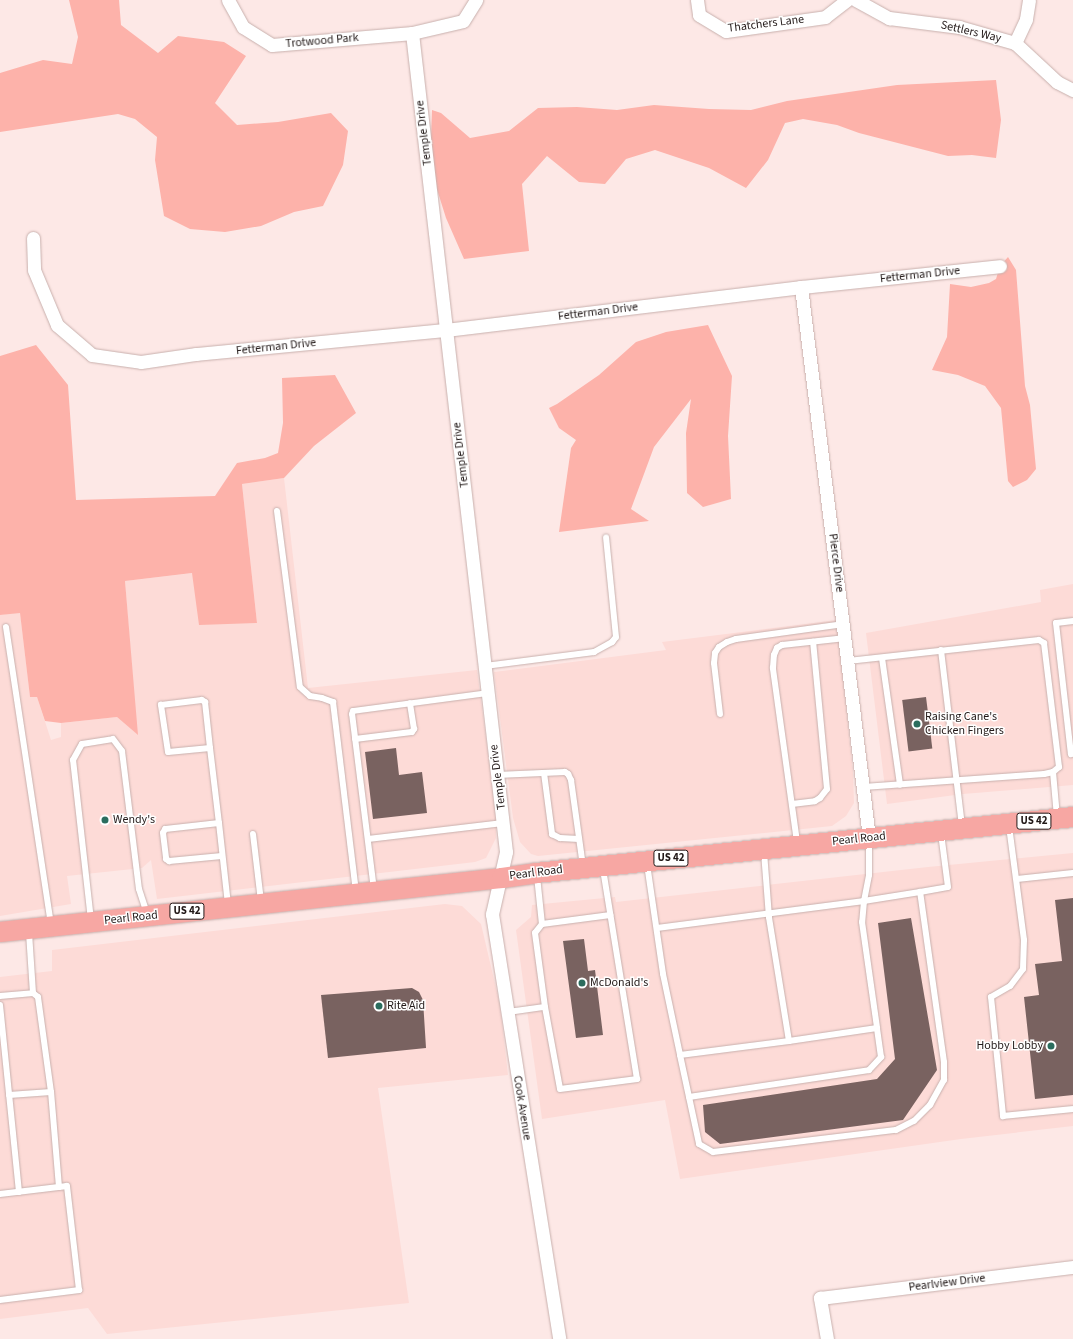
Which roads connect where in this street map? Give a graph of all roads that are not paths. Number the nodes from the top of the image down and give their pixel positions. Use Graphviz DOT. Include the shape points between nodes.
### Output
graph roads {
  1 [pos="228,0"];
  2 [pos="476,0"];
  3 [pos="697,0"];
  4 [pos="847,0"];
  5 [pos="856,0"];
  6 [pos="1029,0"];
  7 [pos="412,33"];
  8 [pos="1015,43"];
  9 [pos="1073,90"];
  10 [pos="32,238"];
  11 [pos="1000,266"];
  12 [pos="801,287"];
  13 [pos="446,330"];
  14 [pos="277,511"];
  15 [pos="606,537"];
  16 [pos="1073,621"];
  17 [pos="844,624"];
  18 [pos="6,627"];
  19 [pos="846,638"];
  20 [pos="813,642"];
  21 [pos="941,650"];
  22 [pos="882,658"];
  23 [pos="848,661"];
  24 [pos="485,666"];
  25 [pos="488,693"];
  26 [pos="410,703"];
  27 [pos="720,714"];
  28 [pos="355,739"];
  29 [pos="210,748"];
  30 [pos="1073,753"];
  31 [pos="1053,772"];
  32 [pos="544,773"];
  33 [pos="497,775"];
  34 [pos="957,781"];
  35 [pos="900,785"];
  36 [pos="863,787"];
  37 [pos="792,804"];
  38 [pos="1065,818"];
  39 [pos="219,823"];
  40 [pos="503,823"];
  41 [pos="1008,824"];
  42 [pos="962,829"];
  43 [pos="941,831"];
  44 [pos="253,834"];
  45 [pos="869,838"];
  46 [pos="368,839"];
  47 [pos="579,839"];
  48 [pos="797,845"];
  49 [pos="764,849"];
  50 [pos="222,856"];
  51 [pos="647,861"];
  52 [pos="593,867"];
  53 [pos="536,872"];
  54 [pos="1073,873"];
  55 [pos="502,878"];
  56 [pos="1017,879"];
  57 [pos="365,891"];
  58 [pos="920,892"];
  59 [pos="864,901"];
  60 [pos="262,903"];
  61 [pos="228,907"];
  62 [pos="768,912"];
  63 [pos="148,916"];
  64 [pos="610,916"];
  65 [pos="91,922"];
  66 [pos="542,924"];
  67 [pos="51,926"];
  68 [pos="656,928"];
  69 [pos="29,929"];
  70 [pos="0,932"];
  71 [pos="33,993"];
  72 [pos="0,996"];
  73 [pos="0,1005"];
  74 [pos="545,1007"];
  75 [pos="508,1012"];
  76 [pos="877,1028"];
  77 [pos="788,1041"];
  78 [pos="680,1055"];
  79 [pos="51,1092"];
  80 [pos="9,1095"];
  81 [pos="689,1097"];
  82 [pos="1073,1109"];
  83 [pos="59,1187"];
  84 [pos="19,1192"];
  85 [pos="0,1194"];
  86 [pos="1073,1267"];
  87 [pos="0,1300"];
  88 [pos="559,1339"];
  89 [pos="827,1339"];
  1 -- 7 [label="street, Trotwood Park" via="243,27 272,46"];
  2 -- 7 [label="street, Trotwood Park" via="463,21"];
  3 -- 4 [label="street, Thatchers Lane" via="699,15 726,31 826,17"];
  5 -- 8 [label="street, Settlers Way" via="889,18 959,27"];
  6 -- 8 [label="street" via="1026,19"];
  7 -- 13 [label="street, Temple Drive"];
  8 -- 9 [label="street, Settlers Way" via="1057,82"];
  10 -- 13 [label="street, Fetterman Drive" via="34,270 57,325 92,355 141,362 196,354"];
  11 -- 12 [label="street, Fetterman Drive"];
  12 -- 13 [label="street, Fetterman Drive"];
  12 -- 17 [label="street, Pierce Drive"];
  13 -- 24 [label="street, Temple Drive"];
  14 -- 57 [label="lane" via="300,687 310,696 333,702"];
  15 -- 24 [label="lane" via="616,637 612,642 594,652"];
  16 -- 30 [label="lane" via="1056,623 1071,754"];
  17 -- 19 [label="street, Pierce Drive"];
  17 -- 27 [label="lane" via="736,639 719,647 715,653 714,663"];
  18 -- 67 [label="lane"];
  19 -- 20 [label="lane"];
  19 -- 23 [label="street, Pierce Drive"];
  20 -- 37 [label="lane" via="827,783 824,794 815,801"];
  20 -- 37 [label="lane" via="782,645 777,648 774,655 773,668"];
  21 -- 22 [label="lane"];
  21 -- 31 [label="lane" via="1034,639 1044,643 1059,767"];
  21 -- 34 [label="lane"];
  22 -- 23 [label="lane"];
  22 -- 35 [label="lane"];
  23 -- 36 [label="street, Pierce Drive"];
  24 -- 25 [label="street, Temple Drive"];
  25 -- 26 [label="lane"];
  25 -- 33 [label="street, Temple Drive"];
  26 -- 28 [label="lane" via="354,711 352,714"];
  26 -- 28 [label="lane" via="414,729 412,732"];
  28 -- 46 [label="lane"];
  29 -- 29 [label="lane" via="168,752 161,705 204,700"];
  29 -- 39 [label="lane"];
  31 -- 34 [label="lane"];
  31 -- 38 [label="lane"];
  32 -- 33 [label="lane"];
  32 -- 47 [label="lane" via="552,834 560,838"];
  32 -- 47 [label="lane" via="568,774"];
  33 -- 40 [label="street, Temple Drive"];
  34 -- 35 [label="lane"];
  34 -- 42 [label="lane"];
  35 -- 36 [label="lane"];
  36 -- 45 [label="street, Pierce Drive"];
  37 -- 48 [label="lane"];
  38 -- 41 [label="main road, Pearl Road / US 42"];
  39 -- 50 [label="lane"];
  39 -- 50 [label="lane" via="165,830 163,833 166,859 169,861"];
  40 -- 46 [label="lane"];
  40 -- 55 [label="street, Temple Drive" via="506,852"];
  41 -- 42 [label="main road, Pearl Road / US 42"];
  41 -- 56 [label="lane"];
  42 -- 43 [label="main road, Pearl Road / US 42"];
  43 -- 45 [label="main road, Pearl Road / US 42"];
  43 -- 58 [label="lane" via="948,887"];
  44 -- 60 [label="lane"];
  45 -- 48 [label="main road, Pearl Road / US 42"];
  45 -- 59 [label="lane" via="869,875"];
  46 -- 57 [label="lane"];
  47 -- 52 [label="lane"];
  48 -- 49 [label="main road, Pearl Road / US 42"];
  49 -- 51 [label="main road, Pearl Road / US 42"];
  49 -- 62 [label="lane"];
  50 -- 61 [label="lane"];
  51 -- 52 [label="main road, Pearl Road / US 42"];
  51 -- 68 [label="lane"];
  52 -- 53 [label="main road, Pearl Road / US 42"];
  52 -- 64 [label="lane"];
  53 -- 55 [label="main road, Pearl Road / US 42"];
  53 -- 66 [label="lane"];
  54 -- 56 [label="lane"];
  55 -- 57 [label="main road, Pearl Road / US 42"];
  55 -- 75 [label="street, Cook Avenue" via="492,914"];
  56 -- 82 [label="lane" via="1024,940 1023,969 1010,986 991,997 1003,1116"];
  57 -- 60 [label="main road, Pearl Road / US 42"];
  58 -- 59 [label="lane"];
  58 -- 81 [label="lane" via="944,1062 944,1080 930,1105 914,1121 896,1130 713,1152 699,1144"];
  59 -- 62 [label="lane"];
  59 -- 76 [label="lane" via="862,922"];
  60 -- 61 [label="main road, Pearl Road / US 42"];
  61 -- 63 [label="main road, Pearl Road / US 42"];
  62 -- 68 [label="lane"];
  62 -- 77 [label="lane"];
  63 -- 65 [label="main road, Pearl Road / US 42"];
  63 -- 65 [label="lane" via="139,888 122,751 112,740 82,744 73,760"];
  64 -- 66 [label="lane"];
  64 -- 74 [label="lane" via="637,1079 560,1089"];
  65 -- 67 [label="main road, Pearl Road / US 42"];
  66 -- 74 [label="lane" via="535,933"];
  67 -- 69 [label="main road, Pearl Road / US 42"];
  68 -- 78 [label="lane"];
  69 -- 70 [label="main road, Pearl Road / US 42"];
  69 -- 71 [label="lane"];
  71 -- 72 [label="lane"];
  71 -- 79 [label="lane" via="38,997"];
  73 -- 80 [label="lane"];
  74 -- 75 [label="lane"];
  75 -- 88 [label="street, Cook Avenue"];
  76 -- 77 [label="lane"];
  76 -- 81 [label="lane" via="881,1057 869,1070"];
  77 -- 78 [label="lane"];
  78 -- 81 [label="lane"];
  79 -- 80 [label="lane"];
  79 -- 83 [label="lane"];
  80 -- 84 [label="lane"];
  83 -- 84 [label="lane"];
  83 -- 87 [label="lane" via="67,1186 78,1290"];
  84 -- 85 [label="lane"];
  86 -- 89 [label="street, Pearlview Drive" via="820,1298"];
}
